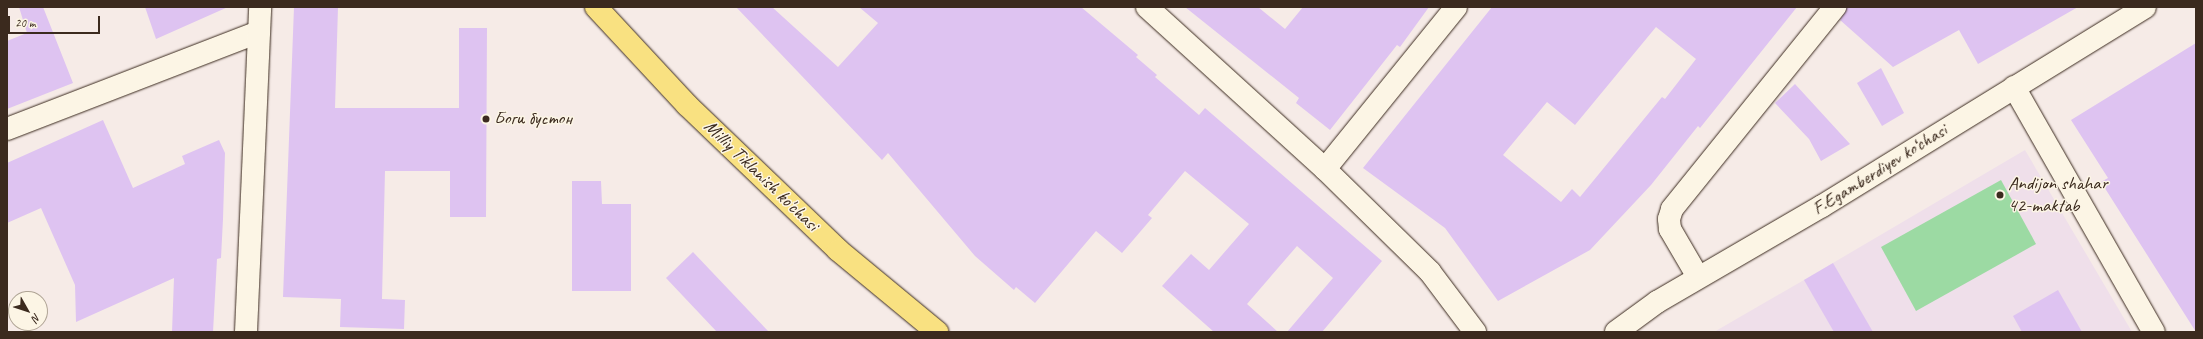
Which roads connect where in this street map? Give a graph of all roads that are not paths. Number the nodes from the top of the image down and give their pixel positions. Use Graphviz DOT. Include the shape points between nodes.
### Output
graph roads {
  1 [pos="260,7"];
  2 [pos="596,7"];
  3 [pos="1147,7"];
  4 [pos="1456,7"];
  5 [pos="1835,7"];
  6 [pos="2145,7"];
  7 [pos="258,32"];
  8 [pos="2014,87"];
  9 [pos="7,129"];
  10 [pos="1325,169"];
  11 [pos="1698,277"];
  12 [pos="246,332"];
  13 [pos="937,332"];
  14 [pos="1475,332"];
  15 [pos="1616,332"];
  16 [pos="2154,332"];
  1 -- 7 [label="street"];
  2 -- 13 [label="main road, Milliy Tiklanish ko'chasi" via="698,116 838,250"];
  3 -- 10 [label="street"];
  4 -- 10 [label="street"];
  5 -- 11 [label="street" via="1672,209 1670,229"];
  6 -- 8 [label="street, F.Egamberdiyev kо‘chasi"];
  7 -- 9 [label="street"];
  7 -- 12 [label="street"];
  8 -- 11 [label="street, F.Egamberdiyev kо‘chasi" via="1822,206"];
  8 -- 16 [label="street"];
  10 -- 14 [label="street" via="1430,272"];
  11 -- 15 [label="street, F.Egamberdiyev kо‘chasi" via="1657,302"];
}
